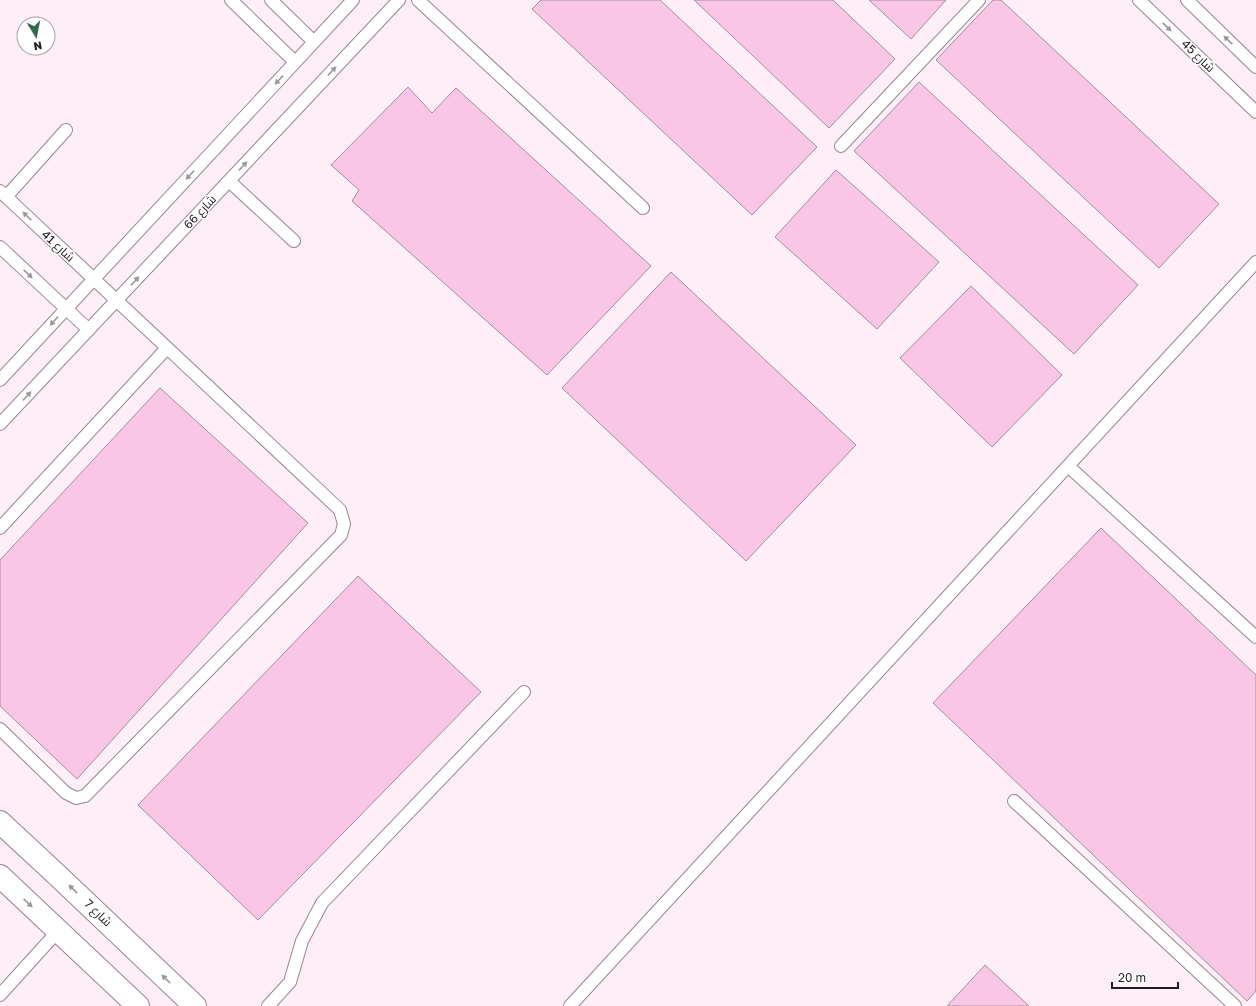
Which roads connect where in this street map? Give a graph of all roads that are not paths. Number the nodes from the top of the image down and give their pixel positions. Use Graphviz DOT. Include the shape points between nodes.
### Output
graph roads {
  1 [pos="231,0"];
  2 [pos="271,0"];
  3 [pos="353,0"];
  4 [pos="399,0"];
  5 [pos="418,0"];
  6 [pos="979,0"];
  7 [pos="1139,0"];
  8 [pos="1187,0"];
  9 [pos="314,42"];
  10 [pos="295,62"];
  11 [pos="1256,67"];
  12 [pos="1256,112"];
  13 [pos="66,130"];
  14 [pos="840,146"];
  15 [pos="229,180"];
  16 [pos="3,194"];
  17 [pos="642,208"];
  18 [pos="294,240"];
  19 [pos="0,247"];
  20 [pos="1256,262"];
  21 [pos="94,279"];
  22 [pos="116,301"];
  23 [pos="66,309"];
  24 [pos="89,330"];
  25 [pos="167,348"];
  26 [pos="0,380"];
  27 [pos="0,424"];
  28 [pos="1068,466"];
  29 [pos="0,528"];
  30 [pos="1256,637"];
  31 [pos="524,692"];
  32 [pos="0,729"];
  33 [pos="1014,801"];
  34 [pos="0,822"];
  35 [pos="0,876"];
  36 [pos="58,930"];
  37 [pos="0,995"];
  38 [pos="138,1006"];
  39 [pos="195,1006"];
  40 [pos="268,1006"];
  41 [pos="570,1006"];
  42 [pos="1235,1006"];
  1 -- 10 [label="lane"];
  2 -- 9 [label="lane"];
  3 -- 9 [label="lane"];
  15 -- 4 [label="lane, شارع 66, one-way"];
  5 -- 17 [label="lane"];
  6 -- 14 [label="lane"];
  7 -- 12 [label="lane, شارع 45, one-way"];
  11 -- 8 [label="lane, one-way"];
  9 -- 10 [label="lane"];
  10 -- 21 [label="lane, one-way"];
  13 -- 16 [label="lane"];
  15 -- 18 [label="lane"];
  22 -- 15 [label="lane, شارع 66, one-way"];
  21 -- 16 [label="lane, شارع 41, one-way"];
  19 -- 23 [label="lane, one-way"];
  20 -- 28 [label="lane"];
  21 -- 22 [label="lane, شارع 41"];
  21 -- 23 [label="lane"];
  22 -- 24 [label="lane, شارع 66"];
  22 -- 25 [label="lane, شارع 41"];
  23 -- 24 [label="lane"];
  23 -- 26 [label="lane, one-way"];
  27 -- 24 [label="lane, شارع 66, one-way"];
  25 -- 29 [label="lane"];
  25 -- 32 [label="lane, شارع 41" via="340,510 344,524 341,535 85,796 76,798 66,794"];
  28 -- 30 [label="lane"];
  28 -- 41 [label="lane"];
  31 -- 40 [label="lane" via="322,903 302,941 290,982"];
  33 -- 42 [label="lane"];
  39 -- 34 [label="street, شارع 7, one-way"];
  35 -- 36 [label="street, one-way"];
  36 -- 37 [label="lane"];
  36 -- 38 [label="street"];
}
